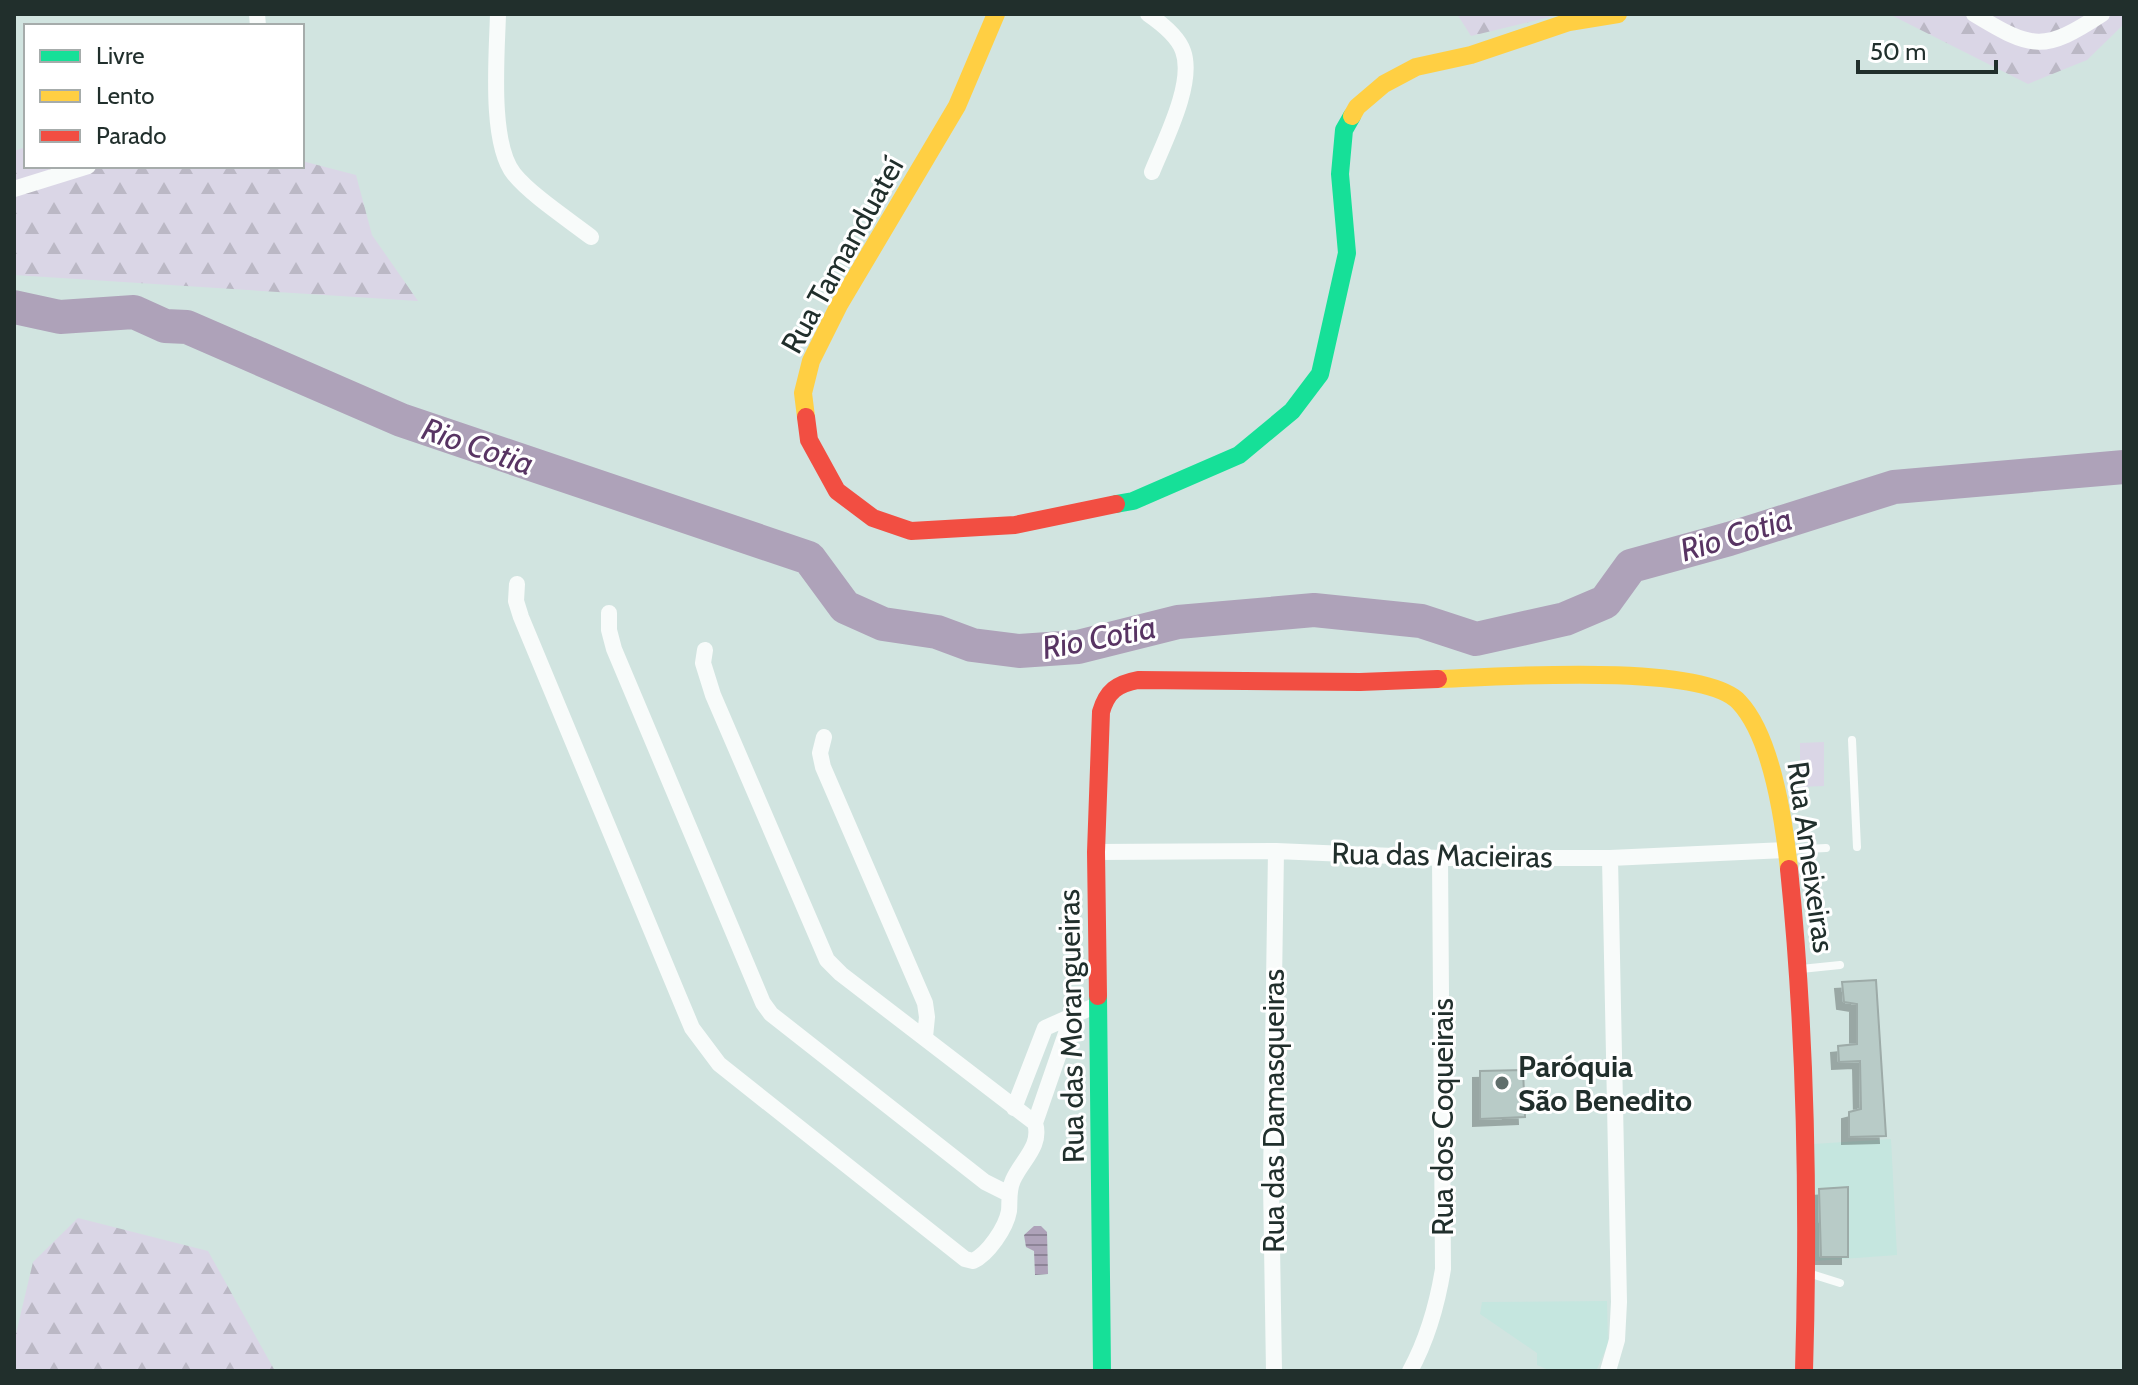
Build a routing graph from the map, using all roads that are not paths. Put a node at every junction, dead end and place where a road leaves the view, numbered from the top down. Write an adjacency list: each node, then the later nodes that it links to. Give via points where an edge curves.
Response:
1 (498, 14): 10 (street, via 496,101 505,158 512,173)
2 (996, 14): 4 (street, Rua Tamanduateí, via 957,106 825,333 803,393 809,440 837,491 873,518 911,531 1015,525 1133,501 1239,455 1292,411 1320,374 1347,253 1340,174 1344,130 1357,107 1416,67 1471,55 1569,22)
3 (1148, 14): 8 (street, via 1166,27 1183,51 1186,82)
4 (1618, 14)
5 (1974, 14): 6 (street, via 2022,40 2050,42)
6 (2102, 14)
7 (82, 168): 9 (street)
8 (1152, 172)
9 (14, 189)
10 (591, 237)
11 (517, 584): 33 (street, via 521,617 692,1028 705,1047 740,1081 965,1259 980,1258 999,1233 1009,1212)
12 (609, 613): 33 (street, via 614,649 763,1003 985,1182)
13 (705, 650): 28 (street, via 710,688 819,947 841,974)
14 (1115, 685): 19 (street, Rua Ameixeiras, via 1138,680 1360,682 1598,674 1712,687 1737,699 1766,745); 21 (street, Rua das Morangueiras, via 1104,697 1101,712)
15 (824, 737): 28 (street, via 823,767 925,1003)
16 (1852, 740): 17 (lane)
17 (1857, 847)
18 (1826, 848): 19 (lane)
19 (1787, 850): 23 (street, Rua das Macieiras); 25 (street, Rua Ameixeiras)
20 (1276, 851): 21 (street, Rua das Macieiras); 22 (street, Rua das Macieiras); 37 (street, Rua das Damasqueiras)
21 (1096, 852): 26 (street, Rua das Morangueiras)
22 (1440, 858): 23 (street, Rua das Macieiras); 38 (street, Rua dos Coqueirais, via 1443,1269 1436,1309)
23 (1610, 858): 39 (street, via 1619,1302 1617,1340)
24 (1840, 965): 25 (lane)
25 (1799, 969): 34 (street, Rua Ameixeiras)
26 (1099, 1004): 27 (street); 36 (street, Rua das Morangueiras)
27 (1072, 1016): 29 (street, via 1045,1028); 30 (street)
28 (925, 1037): 31 (street)
29 (1030, 1068): 30 (street); 31 (street)
30 (1053, 1076): 32 (street)
31 (1014, 1108): 32 (street)
32 (1035, 1123): 33 (street, via 1037,1140)
33 (1009, 1194)
34 (1807, 1273): 35 (lane); 40 (street, Rua Ameixeiras)
35 (1840, 1283)
36 (1102, 1371)
37 (1274, 1371)
38 (1410, 1371)
39 (1608, 1371)
40 (1804, 1371)

